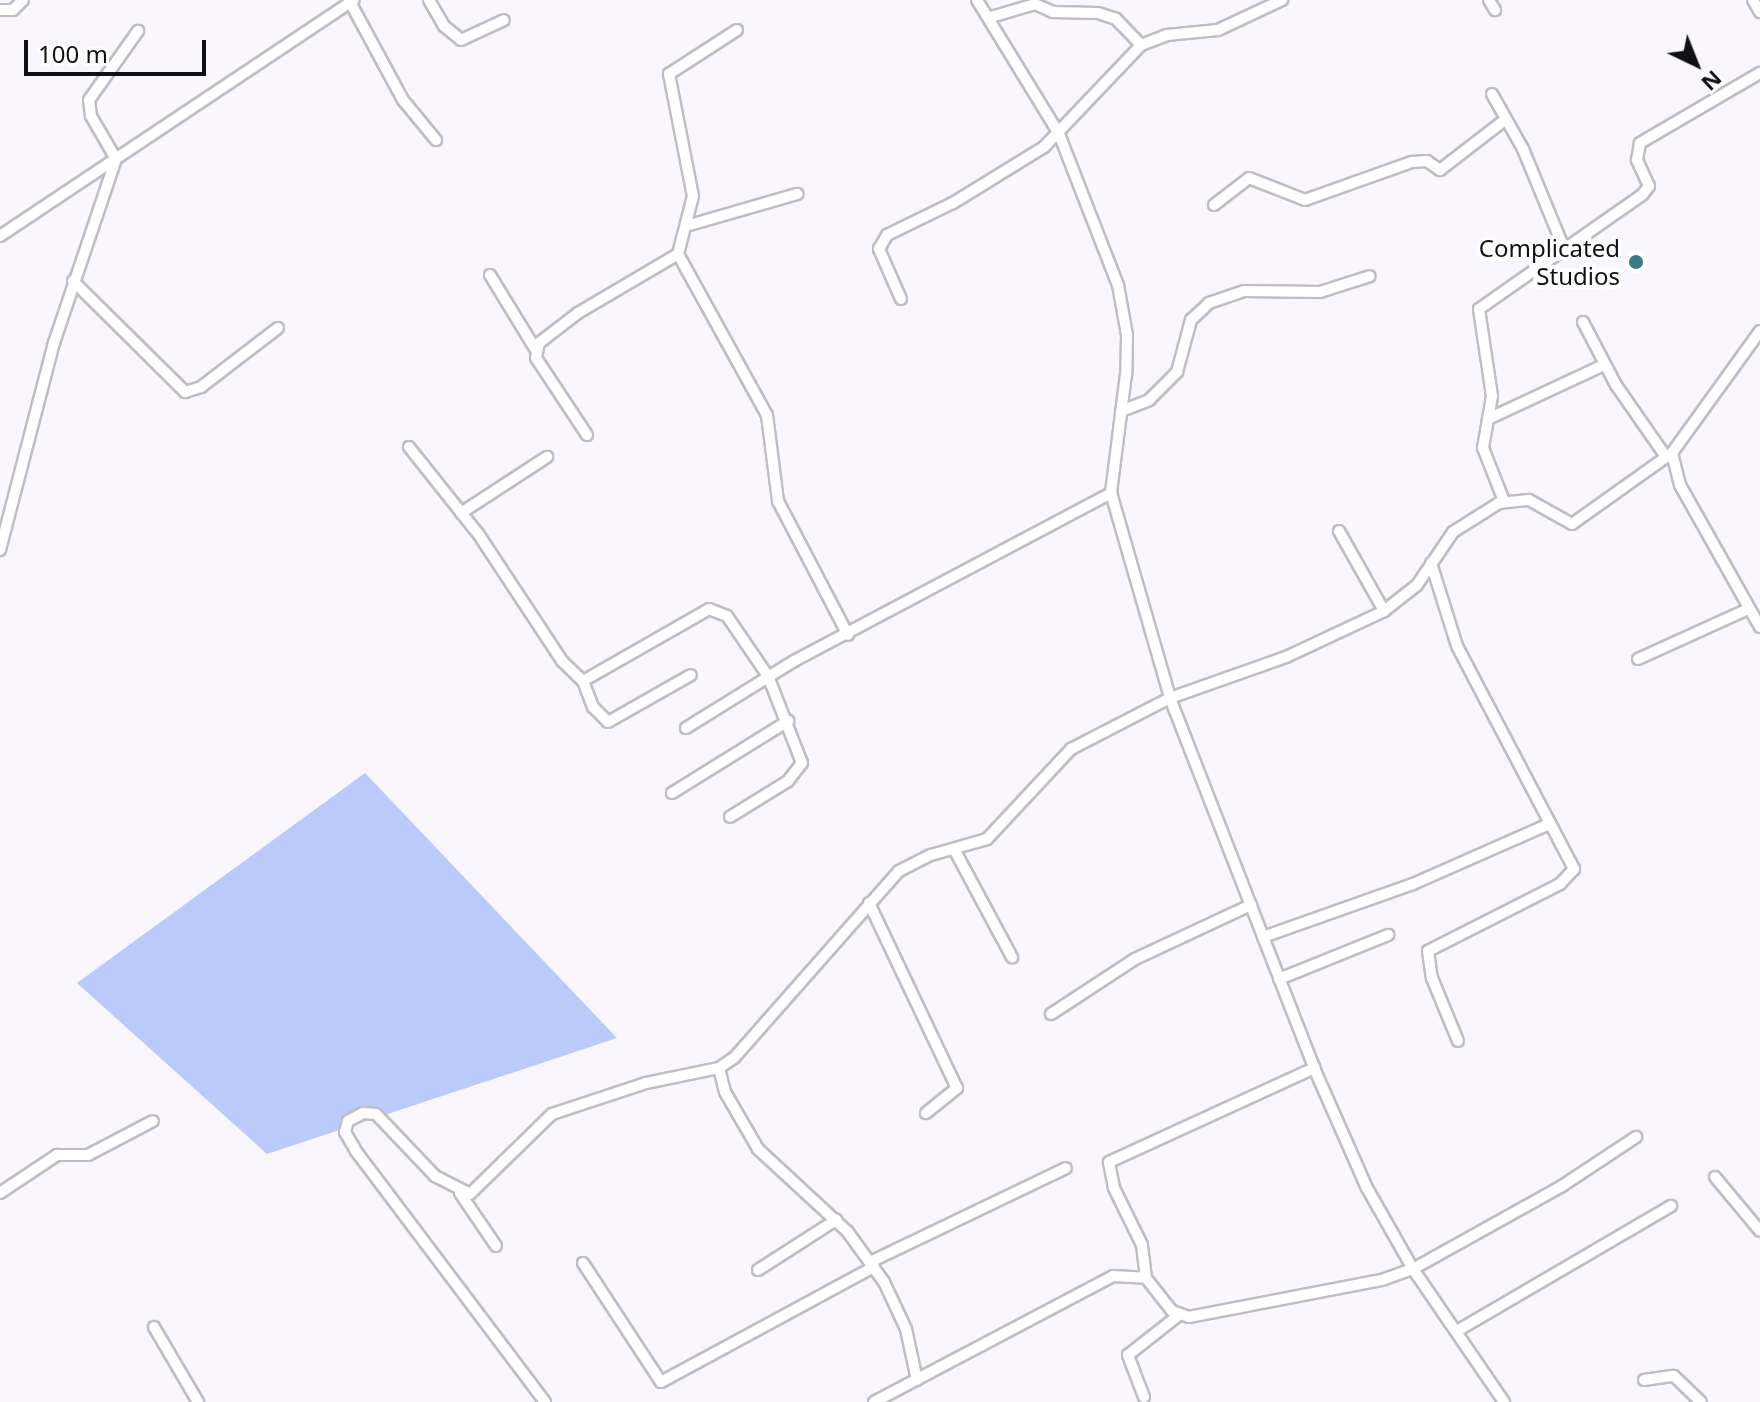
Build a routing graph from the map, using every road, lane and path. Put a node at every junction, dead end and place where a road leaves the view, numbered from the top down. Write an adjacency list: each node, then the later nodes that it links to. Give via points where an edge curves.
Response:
1 (23, 0): 7 (street, via 13,10)
2 (429, 0): 10 (street, via 451,35 461,40)
3 (977, 0): 9 (street)
4 (1282, 0): 13 (street, via 1218,30 1167,35)
5 (1753, 0): 8 (street)
6 (352, 1): 18 (street, via 403,100); 19 (street)
7 (0, 10)
8 (1760, 12)
9 (991, 17): 13 (street, via 1035,4 1053,12 1098,13 1116,19); 17 (street)
10 (504, 20)
11 (737, 30): 22 (street, via 669,74 693,196)
12 (138, 31): 19 (street, via 89,100 91,116)
13 (1141, 45): 17 (street)
14 (1760, 73): 24 (street, via 1640,143 1636,153 1647,190)
15 (1492, 94): 16 (street)
16 (1506, 119): 21 (street, via 1440,170 1427,161 1412,162 1305,200 1249,178); 24 (street)
17 (1059, 134): 29 (street, via 1003,174 881,241 882,260); 35 (street, via 1124,308 1127,361)
18 (436, 140)
19 (116, 159): 23 (street); 28 (street)
20 (797, 194): 22 (street)
21 (1214, 205)
22 (686, 226): 25 (street)
23 (0, 236)
24 (1565, 251): 36 (street, via 1479,309 1492,396)
25 (678, 254): 33 (street, via 578,313); 50 (street, via 767,415 778,501)
26 (490, 275): 33 (street)
27 (1370, 276): 35 (street, via 1320,292 1244,291 1209,303 1191,320 1177,372 1149,400)
28 (73, 281): 31 (street, via 185,392 201,387); 45 (street)
29 (901, 299)
30 (1583, 322): 34 (street)
31 (278, 328)
32 (1760, 331): 39 (street)
33 (536, 350): 37 (street)
34 (1604, 365): 36 (street); 39 (street)
35 (1121, 411): 41 (street)
36 (1488, 419): 42 (street, via 1483,448)
37 (587, 435)
38 (409, 447): 43 (street)
39 (1669, 455): 42 (street, via 1572,524 1529,500); 47 (street)
40 (547, 457): 43 (street)
41 (1111, 493): 50 (street); 55 (street)
42 (1504, 501): 46 (street, via 1453,532)
43 (461, 513): 54 (street, via 562,661)
44 (1339, 531): 48 (street)
45 (0, 550)
46 (1431, 563): 48 (street, via 1417,585); 60 (street, via 1457,646)
47 (1748, 609): 49 (street); 51 (street)
48 (1384, 611): 55 (street, via 1299,652)
49 (1760, 627)
50 (848, 635): 53 (street)
51 (1638, 659)
52 (691, 675): 54 (street, via 608,722 593,707)
53 (768, 676): 54 (street, via 727,616 715,608); 56 (street); 57 (street)
54 (583, 681)
55 (1170, 698): 61 (street, via 1071,749 987,839); 63 (street)
56 (788, 721): 58 (street); 59 (street, via 801,753 798,772)
57 (686, 728)
58 (672, 793)
59 (730, 817)
60 (1549, 824): 65 (street, via 1403,888); 69 (street, via 1572,859 1573,875 1428,951 1432,978)
61 (954, 849): 62 (street, via 899,871); 66 (street)
62 (869, 903): 71 (street, via 746,1046); 72 (street, via 957,1088)
63 (1251, 905): 65 (street); 68 (street, via 1135,959)
64 (1388, 935): 67 (street)
65 (1263, 937): 67 (street)
66 (1012, 957)
67 (1279, 979): 70 (street)
68 (1051, 1014)
69 (1458, 1041)
70 (1314, 1068): 85 (street, via 1367,1188); 87 (street, via 1109,1162 1114,1188 1142,1245)
71 (715, 1069): 78 (street, via 552,1114 479,1190); 80 (street, via 752,1141)
72 (926, 1113)
73 (153, 1121): 77 (street, via 88,1155 57,1155)
74 (1636, 1137): 85 (street, via 1562,1186)
75 (1066, 1168): 84 (street)
76 (1715, 1177): 81 (street)
77 (0, 1193)
78 (460, 1193): 82 (street); 95 (street, via 435,1176 376,1114 363,1113 348,1121 345,1132 356,1151)
79 (1671, 1206): 90 (street)
80 (836, 1220): 84 (street); 86 (street)
81 (1760, 1231)
82 (496, 1246)
83 (583, 1263): 84 (street, via 661,1382)
84 (872, 1264): 91 (street, via 896,1302)
85 (1413, 1269): 88 (street, via 1297,1300); 90 (street)
86 (758, 1270)
87 (1146, 1278): 88 (street); 91 (street, via 1127,1273 1091,1286)
88 (1179, 1315): 93 (street, via 1128,1355)
89 (154, 1327): 94 (street)
90 (1457, 1331): 97 (street)
91 (917, 1380): 96 (street)
92 (1644, 1380): 98 (street, via 1674,1376)
93 (1144, 1397)
94 (198, 1402)
95 (545, 1402)
96 (874, 1402)
97 (1504, 1402)
98 (1701, 1402)

